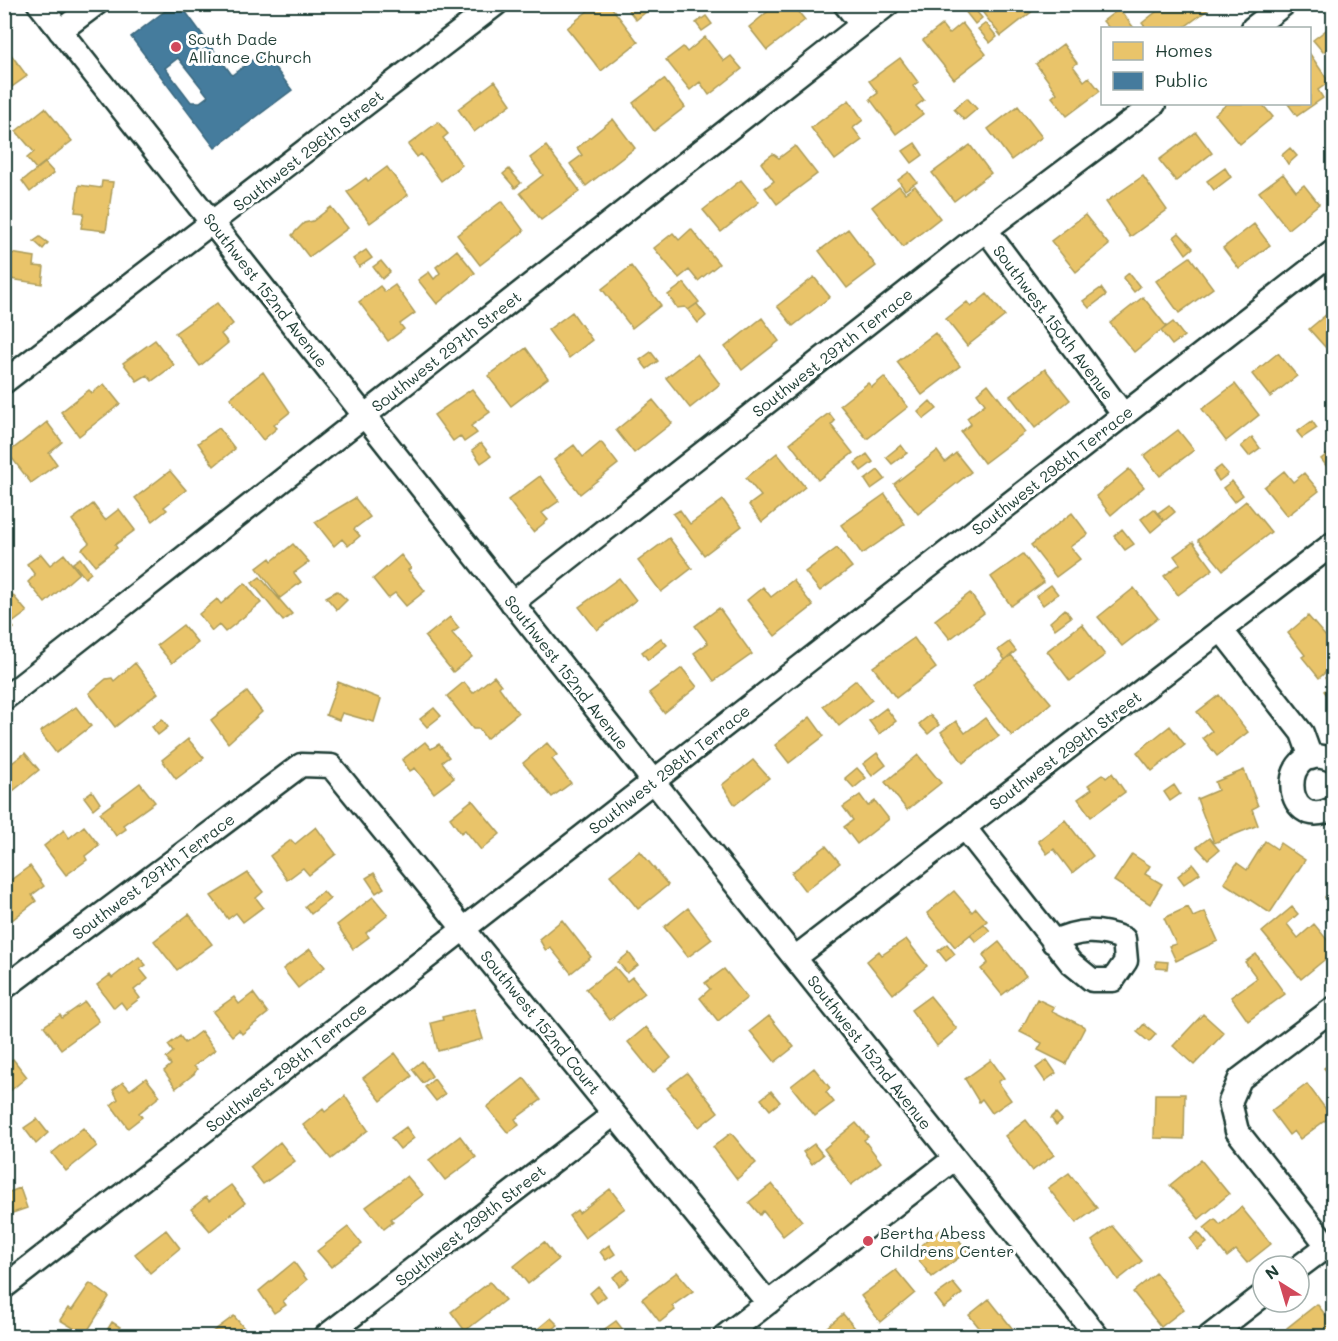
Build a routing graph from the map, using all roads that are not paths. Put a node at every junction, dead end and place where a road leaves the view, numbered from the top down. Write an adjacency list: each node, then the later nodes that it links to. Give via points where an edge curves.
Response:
1 (39, 4): 9 (street, Southwest 152nd Avenue)
2 (96, 4): 9 (street)
3 (496, 4): 11 (street, Southwest 296th Street)
4 (845, 4): 7 (street)
5 (888, 4): 7 (street, Southwest 297th Street)
6 (1284, 4): 8 (street)
7 (861, 24): 16 (street, Southwest 297th Street)
8 (1254, 27)
9 (60, 31): 11 (street, Southwest 152nd Avenue)
10 (1153, 105): 12 (street, Southwest 297th Terrace)
11 (213, 222): 14 (street, Southwest 296th Street); 16 (street, Southwest 152nd Avenue)
12 (986, 230): 15 (street, Southwest 150th Avenue); 18 (street, Southwest 297th Terrace)
13 (1334, 250): 15 (street, Southwest 298th Terrace)
14 (9, 371)
15 (1123, 414): 23 (street, Southwest 298th Terrace)
16 (364, 415): 18 (street, Southwest 152nd Avenue); 20 (street, Southwest 297th Street)
17 (1334, 543): 19 (street, Southwest 299th Street)
18 (512, 603): 23 (street, Southwest 152nd Avenue)
19 (1222, 631): 21 (street); 25 (street, Southwest 299th Street)
20 (4, 699)
21 (1322, 760): 24 (street, via 1300,764 1293,772 1292,795 1300,806 1313,812)
22 (301, 765): 26 (street, Southwest 152nd Court, via 331,766); 29 (street, Southwest 297th Terrace)
23 (654, 782): 26 (street, Southwest 298th Terrace); 28 (street, Southwest 152nd Avenue)
24 (1334, 808)
25 (964, 828): 27 (street); 28 (street, Southwest 299th Street)
26 (465, 927): 31 (street, Southwest 152nd Court); 35 (street, Southwest 298th Terrace)
27 (1053, 942)
28 (796, 957): 32 (street, Southwest 152nd Avenue)
29 (4, 988)
30 (1334, 1008): 33 (street, via 1240,1079 1230,1102 1237,1131)
31 (614, 1114): 36 (street, Southwest 152nd Court); 38 (street, Southwest 299th Street)
32 (954, 1159): 36 (street); 40 (street, Southwest 152nd Avenue)
33 (1330, 1250): 34 (street)
34 (1311, 1260)
35 (4, 1287)
36 (768, 1303): 39 (street)
37 (1251, 1304): 41 (street)
38 (326, 1336)
39 (725, 1336)
40 (1097, 1336)
41 (1210, 1336)

